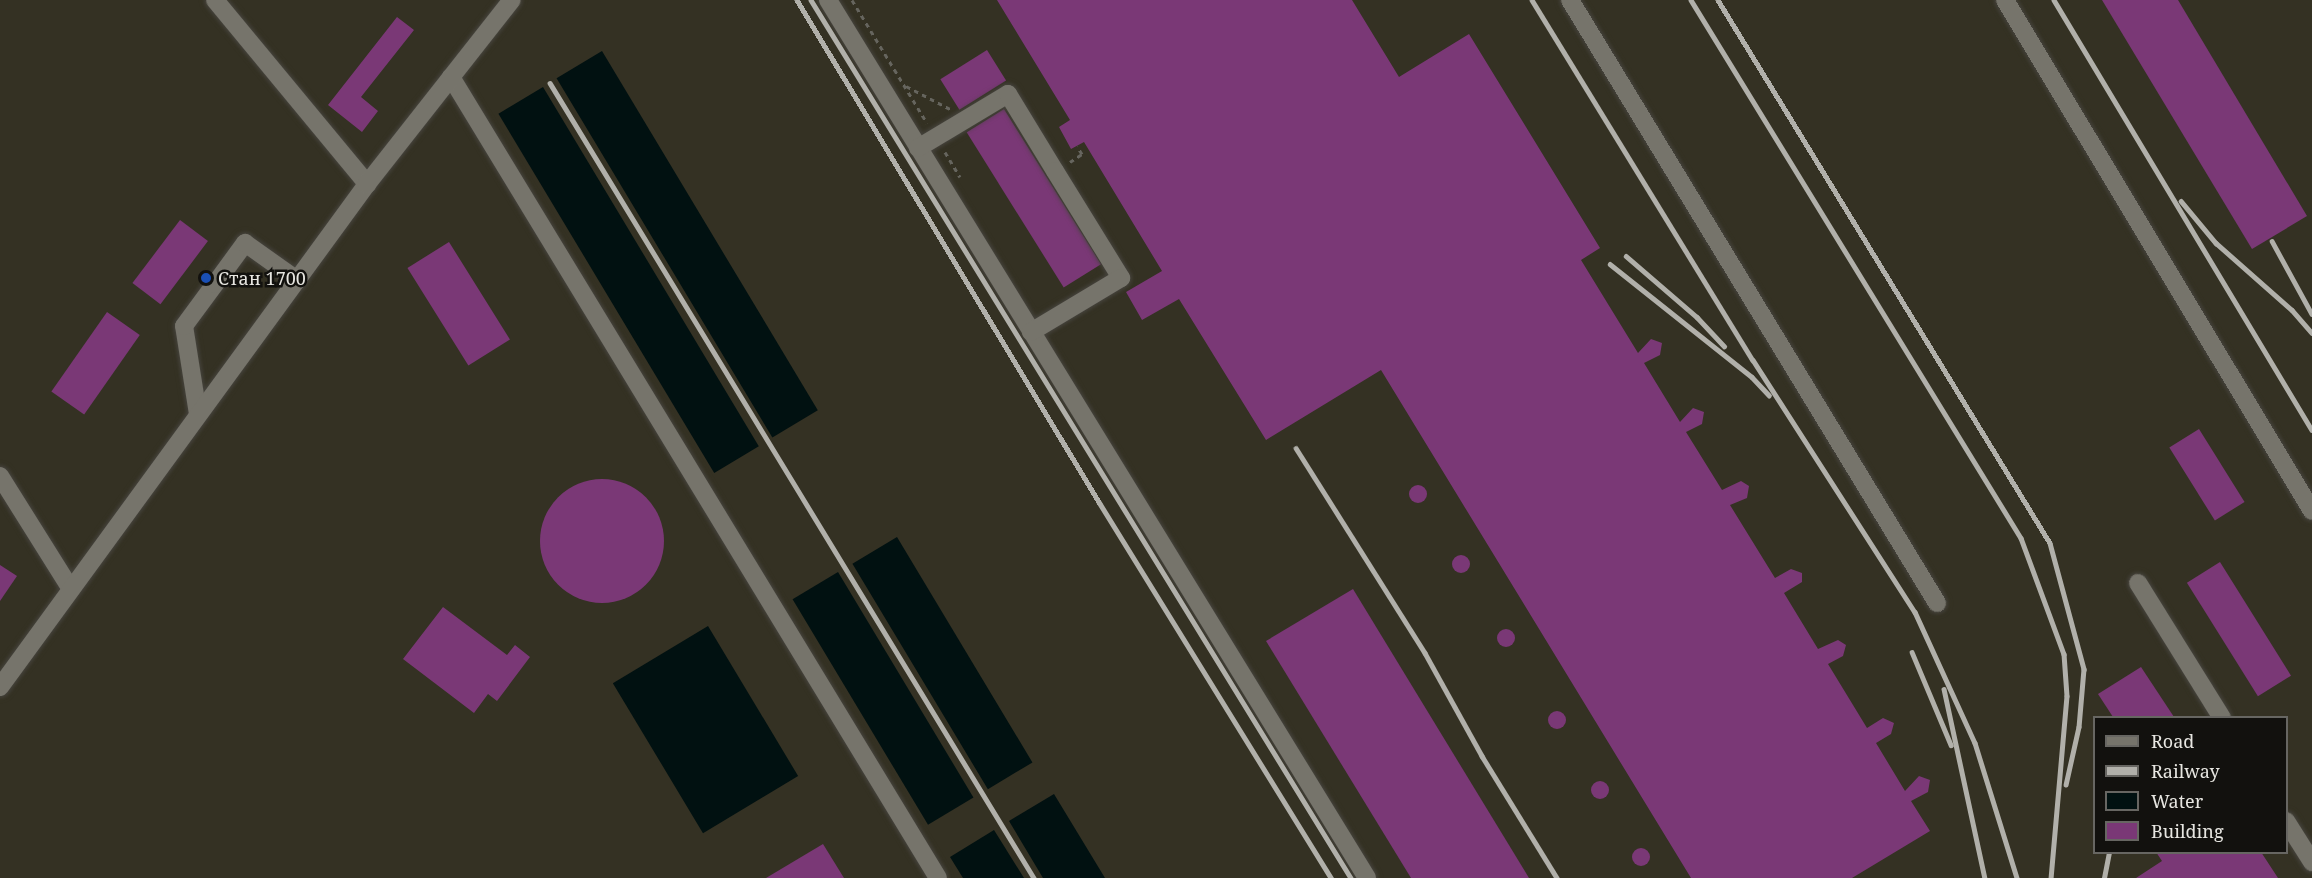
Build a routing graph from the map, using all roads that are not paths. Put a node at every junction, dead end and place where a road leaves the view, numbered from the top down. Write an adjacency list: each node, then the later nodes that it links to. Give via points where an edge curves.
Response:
1 (215, 0): 8 (street)
2 (512, 0): 6 (street)
3 (828, 0): 7 (street)
4 (1570, 0): 16 (street)
5 (2005, 0): 13 (street)
6 (451, 77): 8 (street); 21 (street)
7 (918, 148): 10 (street); 10 (street, via 1008,94 1121,278)
8 (367, 184): 9 (street)
9 (297, 280): 11 (street); 11 (street, via 246,243 184,326)
10 (1031, 332): 22 (street)
11 (198, 414): 15 (street)
12 (0, 476): 15 (street)
13 (2312, 511)
14 (2138, 583): 18 (street)
15 (71, 589): 17 (street)
16 (1937, 603)
17 (0, 687)
18 (2221, 716)
19 (2288, 824): 20 (street)
20 (2312, 861)
21 (938, 878)
22 (1367, 878)

